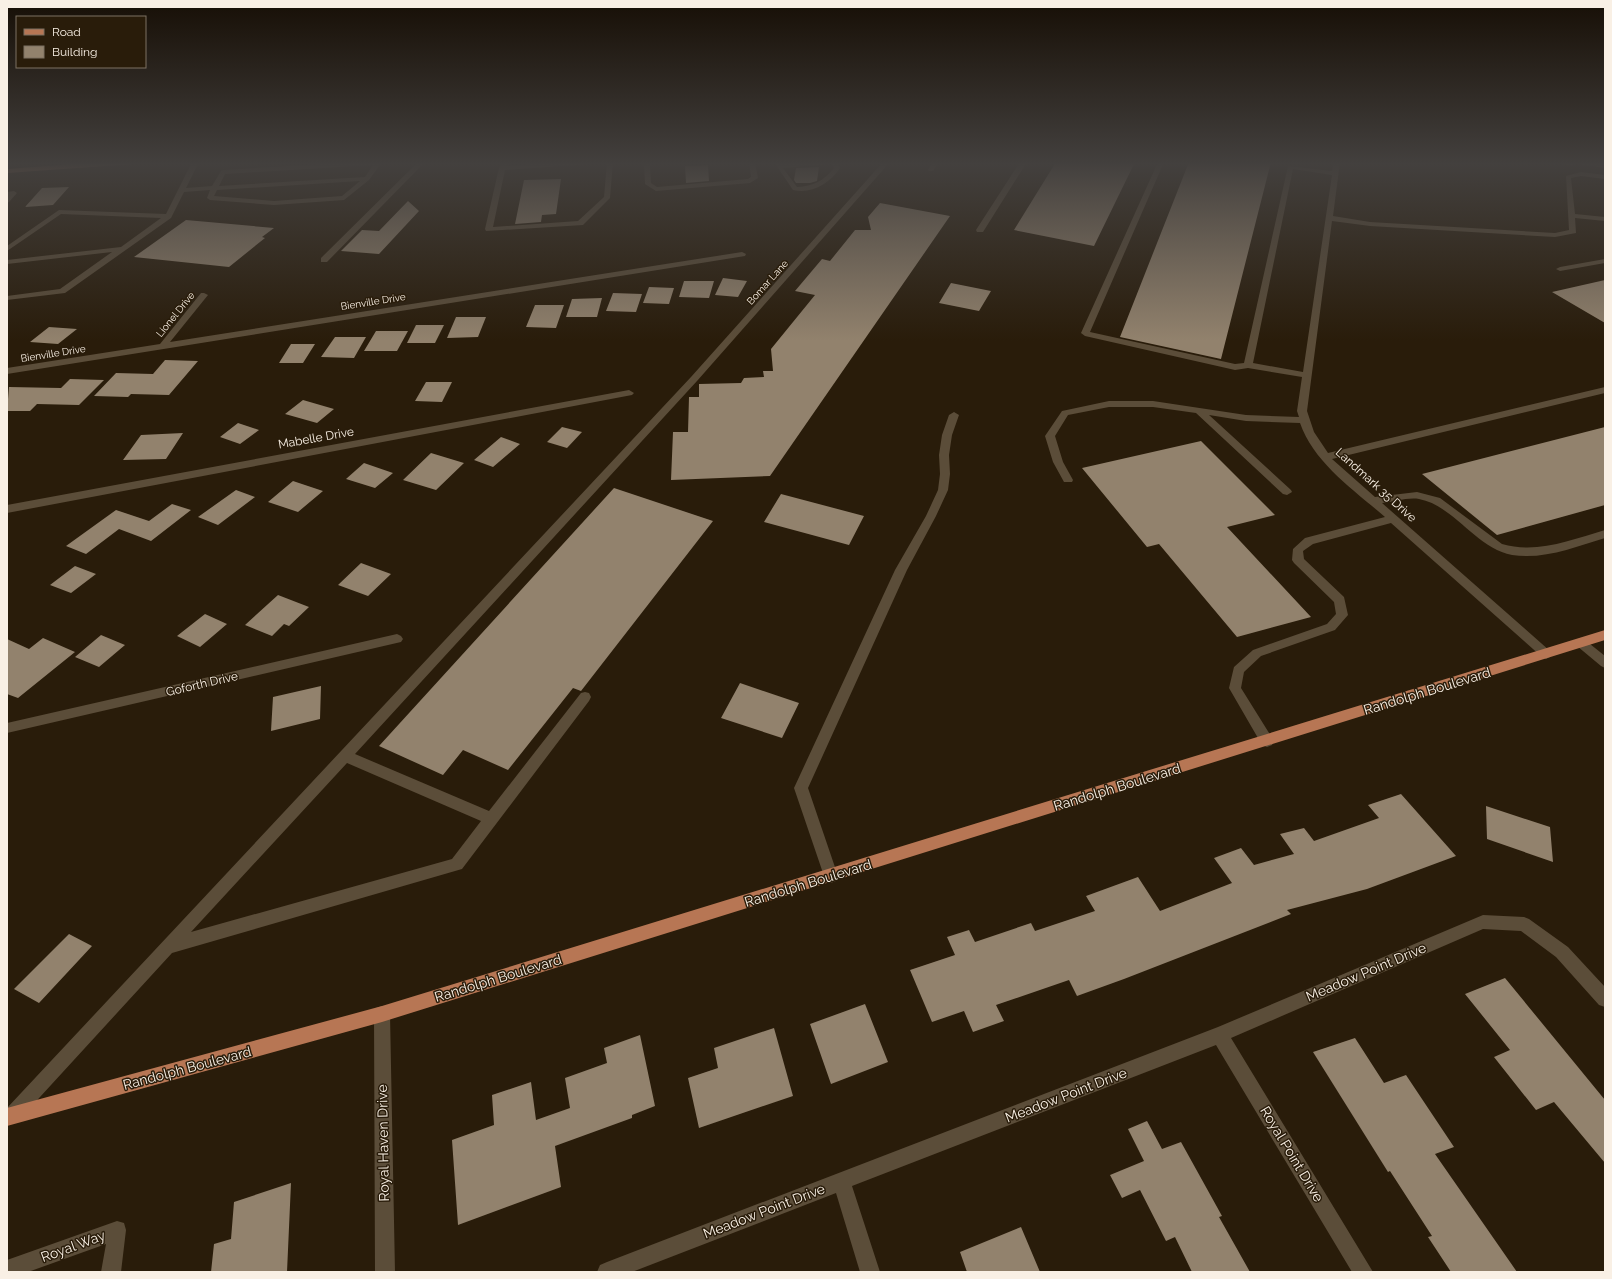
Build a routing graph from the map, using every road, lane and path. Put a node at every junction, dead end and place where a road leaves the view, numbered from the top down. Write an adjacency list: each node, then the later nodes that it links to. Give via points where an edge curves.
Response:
1 (45, 222): 15 (street)
2 (160, 222): 14 (street)
3 (362, 222): 17 (street)
4 (491, 222): 5 (street, via 489,229)
5 (581, 222)
6 (833, 222): 47 (street, Bomar Lane, via 694,379)
7 (985, 222): 13 (street)
8 (1134, 222): 24 (street, via 1085,333 1235,367)
9 (1278, 222): 24 (street)
10 (1328, 222): 26 (street, Landmark 35 Drive)
11 (1354, 222): 12 (street, via 1555,235 1573,231)
12 (1572, 222)
13 (980, 230)
14 (123, 248): 19 (street); 22 (street, via 62,291)
15 (7, 249)
16 (742, 254): 23 (street, Bienville Drive)
17 (324, 260)
18 (1605, 261): 20 (street)
19 (7, 262)
20 (1560, 269)
21 (204, 295): 23 (street, Lionel Drive)
22 (7, 298)
23 (162, 347): 25 (street, Bienville Drive)
24 (1248, 365): 26 (street)
25 (7, 371)
26 (1307, 375): 31 (street, Landmark 35 Drive, via 1302,411)
27 (1605, 390): 32 (street)
28 (629, 393): 36 (street, Mabelle Drive)
29 (1199, 411): 31 (street, via 1246,418); 33 (street, via 1153,404 1109,404 1065,412 1050,436 1058,462); 34 (street)
30 (954, 415): 49 (street, via 944,455 943,490 901,570 801,788)
31 (1304, 420): 32 (street, Landmark 35 Drive, via 1313,441)
32 (1325, 457): 35 (street, Landmark 35 Drive)
33 (1068, 480)
34 (1287, 492)
35 (1373, 502): 37 (street, Landmark 35 Drive); 38 (street, via 1417,495 1436,500 1498,547 1509,551 1541,552)
36 (7, 509)
37 (1393, 519): 42 (street, Landmark 35 Drive); 46 (street, via 1309,541 1298,549 1298,560 1340,600 1342,615 1330,627 1257,653 1238,670 1234,688)
38 (1605, 534)
39 (1605, 635): 41 (main road, Randolph Boulevard)
40 (397, 639): 45 (street, Goforth Drive)
41 (1580, 643): 42 (main road, Randolph Boulevard); 43 (street)
42 (1546, 654): 46 (main road, Randolph Boulevard)
43 (1605, 663)
44 (585, 697): 48 (street)
45 (7, 728)
46 (1267, 741): 49 (main road, Randolph Boulevard)
47 (345, 756): 48 (street); 50 (street, Bomar Lane)
48 (492, 819): 50 (street, via 457,864)
49 (831, 876): 52 (main road, Randolph Boulevard)
50 (168, 946): 54 (street, Bomar Lane)
51 (1605, 999): 53 (street, Meadow Point Drive, via 1562,952 1524,924 1484,922)
52 (382, 1014): 54 (main road, Randolph Boulevard); 58 (street, Royal Haven Drive)
53 (1220, 1035): 55 (street, Meadow Point Drive); 61 (street, Royal Point Drive)
54 (9, 1116)
55 (841, 1182): 59 (street, Meadow Point Drive); 60 (street)
56 (7, 1270): 57 (street, Royal Way, via 117,1230)
57 (111, 1272)
58 (385, 1272)
59 (607, 1272)
60 (870, 1272)
61 (1363, 1272)

